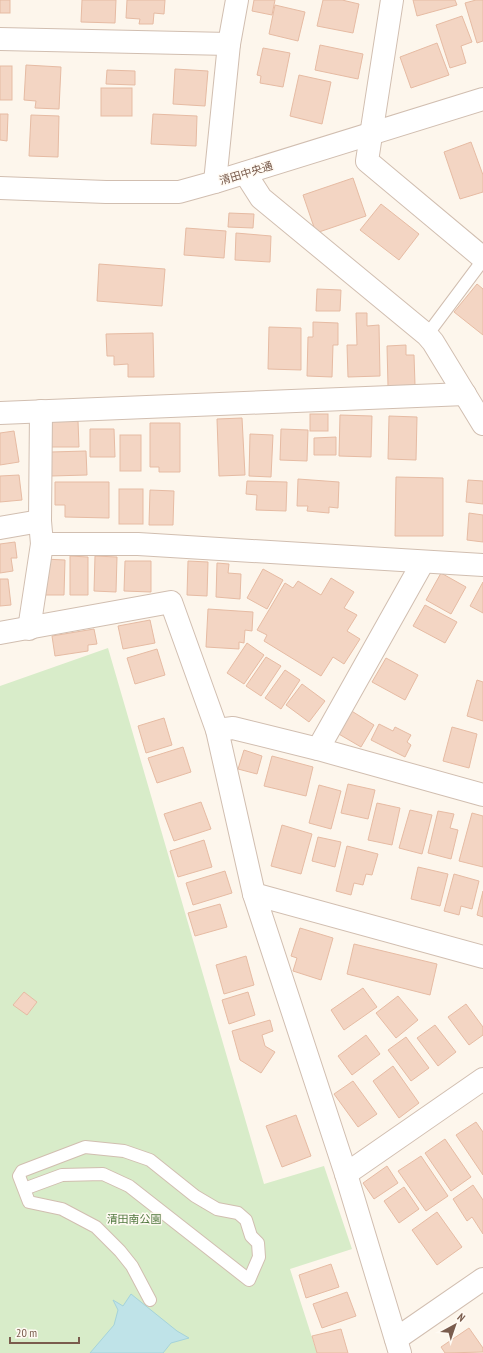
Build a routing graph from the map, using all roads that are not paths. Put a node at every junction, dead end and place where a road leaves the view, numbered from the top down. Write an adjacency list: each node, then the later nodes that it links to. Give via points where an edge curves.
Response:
1 (237, 0): 4 (street)
2 (392, 0): 6 (street)
3 (0, 39): 4 (street)
4 (229, 44): 8 (street)
5 (483, 99): 6 (street, 清田中央通)
6 (372, 134): 7 (street, 清田中央通); 10 (street, via 367,161)
7 (245, 173): 8 (street, 清田中央通); 11 (street, via 261,198)
8 (215, 182): 9 (street, 清田中央通, via 179,192)
9 (0, 188)
10 (483, 259): 11 (lane)
11 (427, 335): 12 (street)
12 (465, 394): 13 (street); 15 (street)
13 (41, 411): 14 (street); 16 (street)
14 (0, 413)
15 (483, 424)
16 (40, 521): 17 (street); 18 (street)
17 (0, 528)
18 (42, 544): 19 (street, via 138,544); 21 (street)
19 (423, 562): 20 (street); 24 (street)
20 (483, 565)
21 (29, 628): 22 (street); 23 (street, via 171,602)
22 (0, 633)
23 (216, 730): 24 (street, via 233,728); 26 (street)
24 (318, 749): 25 (street)
25 (483, 795)
26 (254, 894): 27 (street); 29 (street)
27 (483, 957)
28 (483, 1079): 29 (street)
29 (346, 1174): 33 (street)
30 (24, 1189): 30 (lane, via 62,1175 103,1174 130,1186 249,1280 259,1257 258,1243 251,1236 246,1220 238,1213 217,1209 195,1196 150,1160 124,1151 86,1147 22,1171 19,1176); 32 (lane, via 30,1202 62,1210 96,1227 132,1266)
31 (483, 1279): 33 (street)
32 (150, 1300)
33 (398, 1346)

